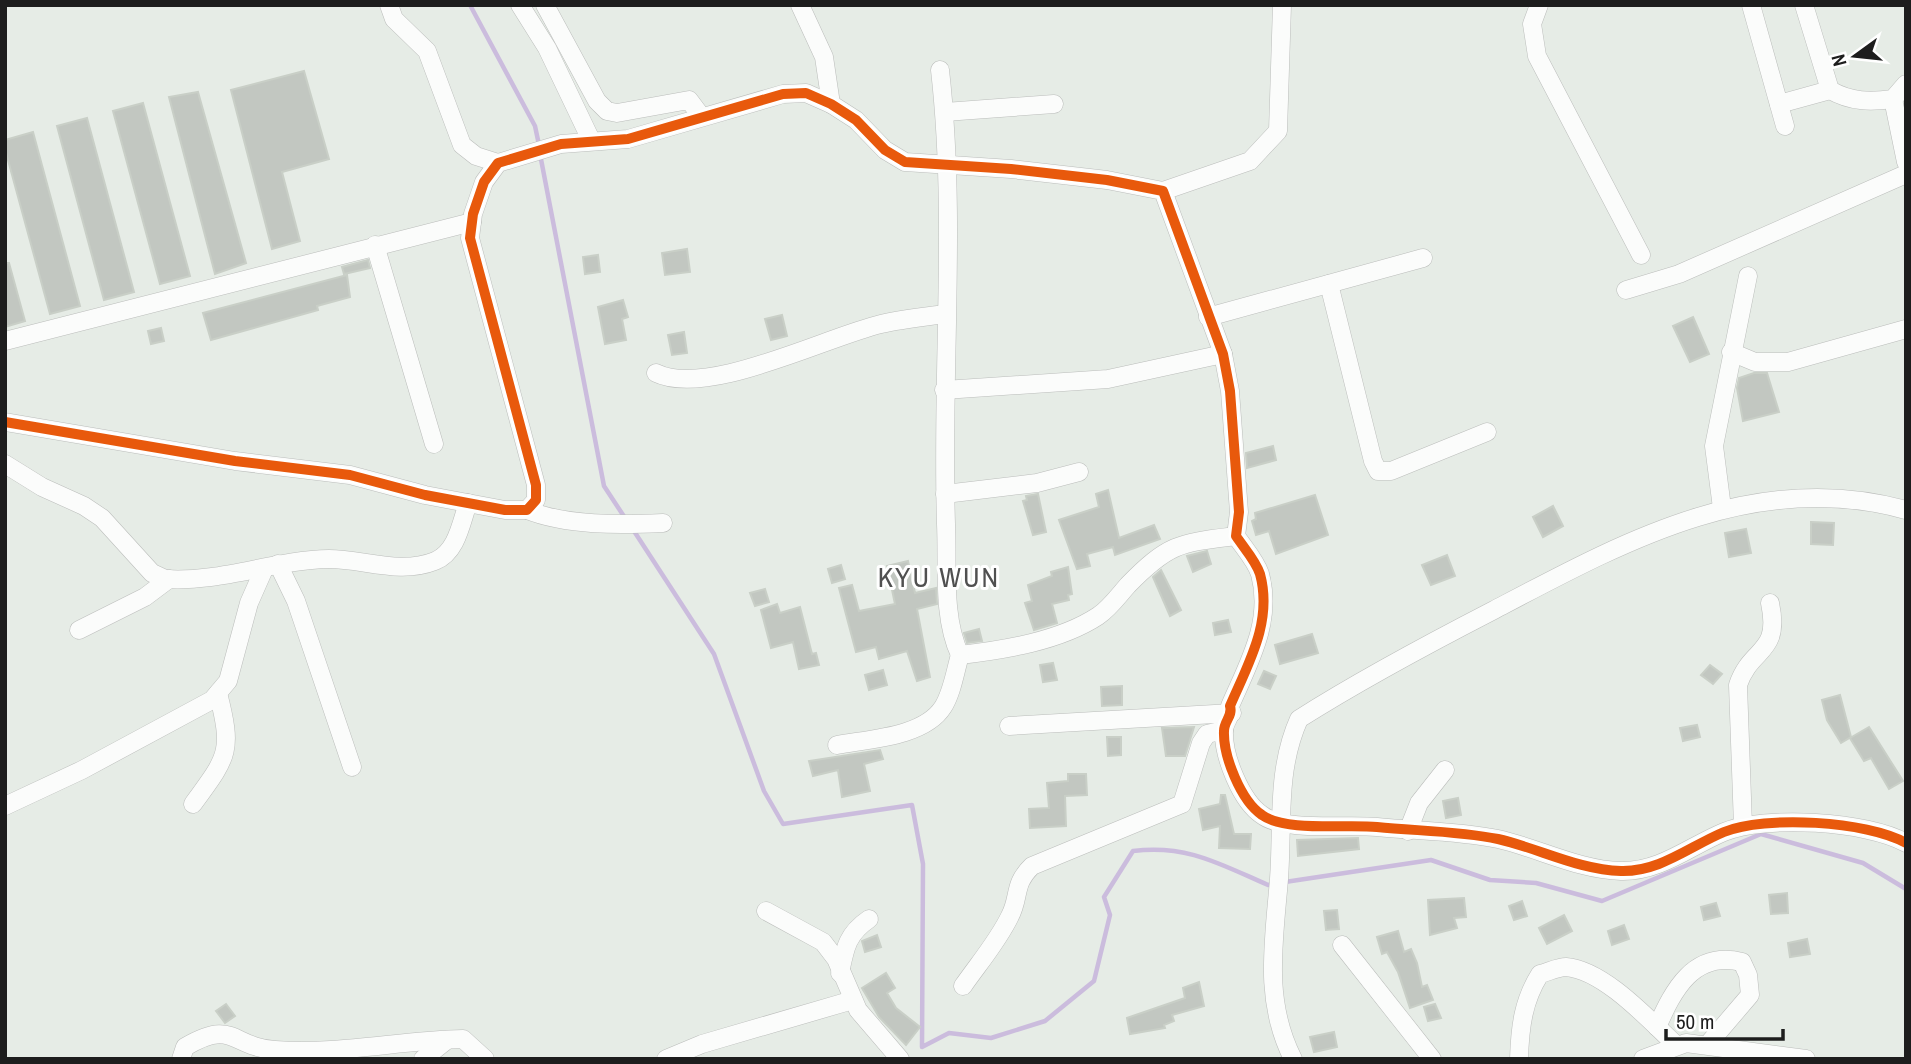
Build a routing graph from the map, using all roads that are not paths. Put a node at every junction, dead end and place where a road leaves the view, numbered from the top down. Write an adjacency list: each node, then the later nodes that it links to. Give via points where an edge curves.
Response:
1 (389, 5): 21 (street, via 394,19 427,51 462,145 476,156)
2 (520, 5): 19 (street, via 547,48)
3 (545, 5): 17 (street, via 597,101 607,111 689,100)
4 (800, 5): 13 (street, via 824,57)
5 (1282, 5): 24 (street, via 1278,131 1250,161)
6 (1539, 5): 27 (street, via 1532,24 1538,56)
7 (1751, 5): 15 (street)
8 (1804, 5): 11 (street)
9 (940, 70): 16 (street)
10 (1906, 84): 12 (street)
11 (1830, 90): 12 (street, via 1856,100); 15 (street)
12 (1893, 99): 20 (street)
13 (831, 104): 17 (street, via 806,93 783,94); 22 (street, via 905,162)
14 (1054, 104): 16 (street)
15 (1779, 104): 18 (street)
16 (945, 112): 22 (street)
17 (701, 116): 19 (street, via 628,139)
18 (1785, 125)
19 (591, 140): 21 (street)
20 (1906, 162)
21 (498, 163): 25 (street)
22 (948, 165): 24 (street, via 1107,180); 32 (street)
23 (1906, 174): 31 (street, via 1679,274)
24 (1163, 191): 33 (street)
25 (464, 223): 26 (street); 48 (street, via 536,485 536,500)
26 (375, 245): 35 (street); 42 (street)
27 (1641, 255)
28 (1423, 258): 30 (street)
29 (1748, 275): 36 (street)
30 (1329, 284): 33 (street); 41 (street, via 1378,471 1391,471)
31 (1626, 290)
32 (945, 314): 38 (street, via 881,324 759,365 694,379 668,379); 39 (street)
33 (1208, 317): 37 (street)
34 (1906, 329): 36 (street, via 1788,362 1755,362)
35 (5, 341)
36 (1731, 352): 47 (street, via 1714,446)
37 (1223, 354): 39 (street, via 1108,379); 51 (street, via 1239,512)
38 (656, 373)
39 (944, 390): 45 (street)
40 (5, 422): 46 (street, via 235,461 351,475)
41 (1487, 432)
42 (434, 444)
43 (5, 464): 53 (street, via 102,518 152,573)
44 (1079, 472): 45 (street, via 1037,483)
45 (945, 494): 56 (street, via 952,639)
46 (468, 503): 48 (street); 52 (street, via 451,550 436,560 417,566 369,566 332,559)
47 (1722, 508): 49 (street, via 1794,497 1840,497); 66 (street, via 1582,564 1299,719 1288,743)
48 (527, 510): 50 (street, via 546,517 630,525)
49 (1906, 510)
50 (663, 523)
51 (1236, 536): 56 (street, via 1171,547 1100,615 1076,628); 58 (street, via 1259,572 1264,611 1257,645 1230,706)
52 (271, 566): 53 (street); 57 (street, via 248,603 228,681); 62 (street, via 296,601)
53 (169, 579): 55 (street, via 145,597)
54 (1770, 603): 67 (street, via 1774,626 1768,645 1742,671 1738,685)
55 (79, 630)
56 (960, 655): 61 (street, via 948,698 935,716 910,730)
57 (218, 693): 64 (street, via 228,737 225,757); 65 (street, via 176,722)
58 (1232, 713): 59 (street); 60 (street)
59 (1009, 726)
60 (1224, 730): 66 (street, via 1243,796 1262,816); 74 (street, via 1208,734 1201,743 1182,804 1042,862 1023,875 1013,912)
61 (837, 745)
62 (352, 767)
63 (1446, 770): 68 (street, via 1419,803)
64 (192, 804)
65 (5, 806)
66 (1278, 823): 68 (street); 85 (street, via 1279,877 1271,972 1276,1015)
67 (1743, 826): 68 (street, via 1659,864 1621,872 1495,839); 69 (street, via 1807,824 1863,829)
68 (1408, 831)
69 (1906, 843)
70 (766, 911): 73 (street, via 823,942)
71 (869, 919): 73 (street, via 854,929 846,942)
72 (1342, 945): 86 (street)
73 (840, 973): 75 (street)
74 (963, 986)
75 (853, 1000): 83 (street); 84 (street)
76 (1657, 1027): 78 (street, via 1678,984 1690,973 1707,965 1742,962 1750,995); 79 (street); 87 (street, via 1590,974 1564,967 1540,974 1528,992)
77 (447, 1040): 80 (street, via 306,1052 271,1050 210,1033 185,1047); 81 (street); 82 (street, via 464,1039)
78 (1709, 1043): 79 (street); 89 (street)
79 (1676, 1045): 88 (street)
80 (181, 1059)
81 (423, 1059)
82 (485, 1059)
83 (666, 1059)
84 (900, 1059)
85 (1293, 1059)
86 (1432, 1059)
87 (1518, 1059)
88 (1643, 1059)
89 (1806, 1059)

